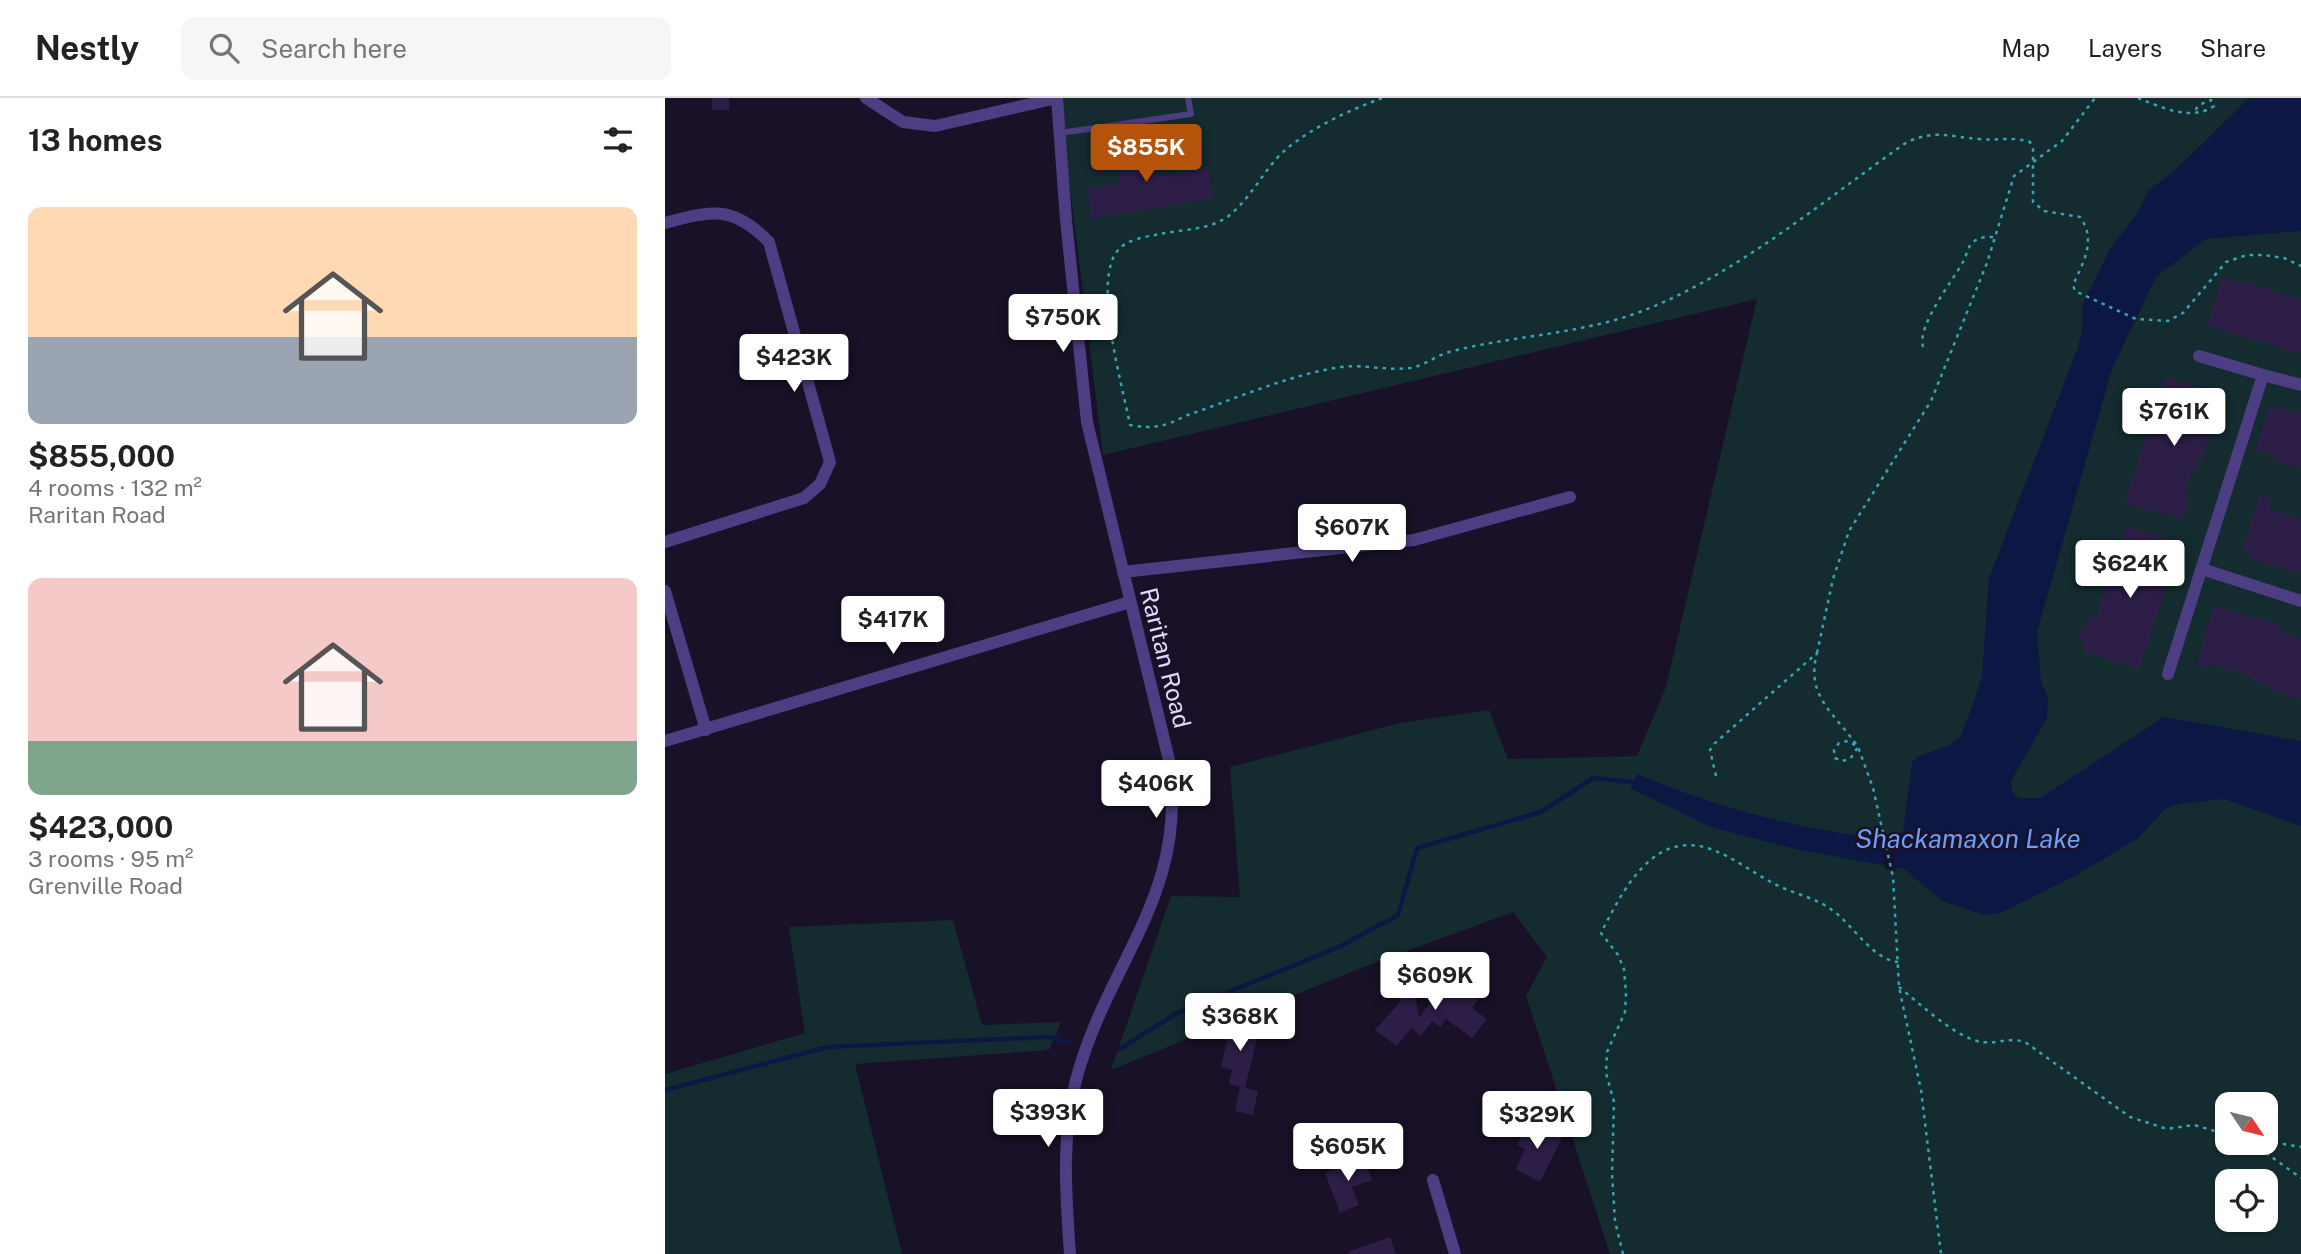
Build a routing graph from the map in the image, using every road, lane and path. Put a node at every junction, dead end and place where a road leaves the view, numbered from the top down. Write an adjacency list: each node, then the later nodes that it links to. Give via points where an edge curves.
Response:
1 (866, 98): 2 (street, via 903,122 935,126)
2 (1057, 98): 8 (street, Raritan Road)
3 (1188, 98): 8 (lane, via 1191,114)
4 (1382, 98): 9 (path, via 1283,152 1232,214 1217,224 1153,235 1120,247 1107,277 1108,299 1130,425 1151,429 1171,424 1344,367 1412,368 1446,352 1550,336 1641,311 1682,294 1728,266 1922,135 2017,138 2030,142)
5 (2095, 98): 9 (path, via 2062,141)
6 (2138, 98): 7 (path)
7 (2193, 113): 7 (path, via 2214,106 2211,100 2199,105)
8 (1060, 133): 20 (street, Raritan Road, via 1087,422)
9 (2033, 161): 11 (path, via 2014,176); 12 (path, via 2033,202 2044,211 2080,217 2086,225 2089,242 2073,285 2075,291 2136,319 2168,321 2183,313 2226,262 2247,255 2284,258)
10 (665, 223): 18 (street, via 707,211 720,212 748,224 769,242 831,462 820,484 804,498)
11 (1994, 237): 13 (path, via 1975,240 1968,249 1928,321); 24 (path, via 1931,401 1849,531)
12 (2301, 266)
13 (1923, 347)
14 (2199, 356): 15 (street)
15 (2263, 375): 16 (street); 19 (street)
16 (2301, 385)
17 (1570, 497): 20 (street, via 1414,540)
18 (665, 542)
19 (2202, 569): 22 (street); 25 (street)
20 (1123, 572): 23 (street, Raritan Road)
21 (665, 591): 26 (street)
22 (2301, 601)
23 (1130, 602): 26 (street); 38 (street, Raritan Road, via 1169,760 1172,831 1152,909 1125,955 1076,1079 1065,1148)
24 (1817, 653): 28 (path, via 1814,685 1823,704); 29 (path, via 1714,744 1710,750)
25 (2168, 674)
26 (706, 730): 27 (street)
27 (665, 741)
28 (1858, 747): 28 (path, via 1848,741 1839,743 1835,758 1850,759); 30 (path, via 1873,788 1893,877)
29 (1716, 776)
30 (1898, 962): 31 (path); 40 (path, via 1877,953 1832,909 1780,887 1715,850 1681,845 1654,854 1640,868 1601,933 1624,969 1626,993 1625,1012 1607,1052 1606,1073 1614,1102 1612,1174 1615,1222)
31 (1899, 987): 32 (path, via 1965,1037 2025,1042 2145,1124 2167,1129 2194,1125); 41 (path, via 1921,1090)
32 (2215, 1131)
33 (2279, 1143): 34 (path)
34 (2301, 1147)
35 (2269, 1155): 36 (path)
36 (2301, 1178)
37 (1433, 1180): 39 (street)
38 (1070, 1254)
39 (1455, 1254)
40 (1623, 1254)
41 (1941, 1254)

